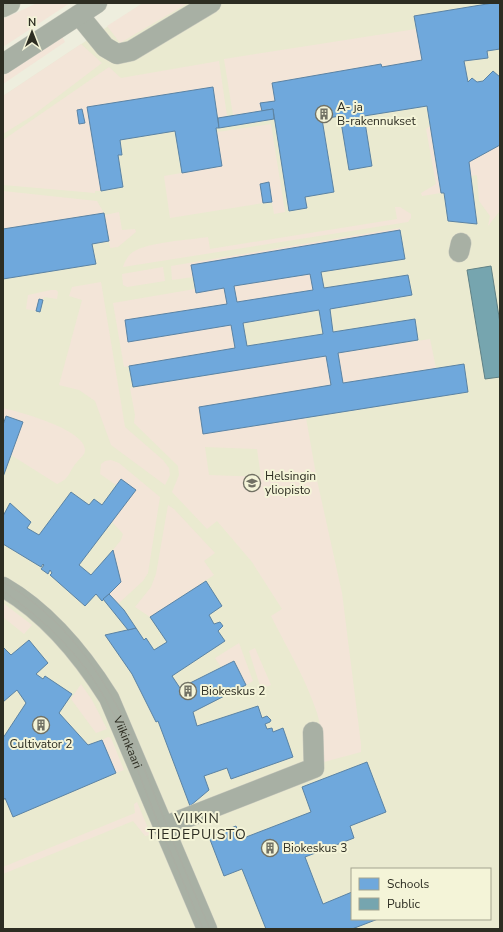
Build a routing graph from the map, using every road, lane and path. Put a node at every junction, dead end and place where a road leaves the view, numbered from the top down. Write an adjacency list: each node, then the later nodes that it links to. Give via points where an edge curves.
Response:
1 (9, 3): 4 (highway)
2 (97, 3): 5 (street)
3 (211, 3): 5 (street, via 131,51 117,54 105,47)
4 (3, 6)
5 (79, 15): 6 (street)
6 (3, 64)
7 (3, 587): 9 (street, Viikinkaari, via 59,632 93,672 116,713)
8 (313, 732): 9 (street, via 314,768)
9 (163, 827): 10 (street, Viikinkaari)
10 (207, 929)

